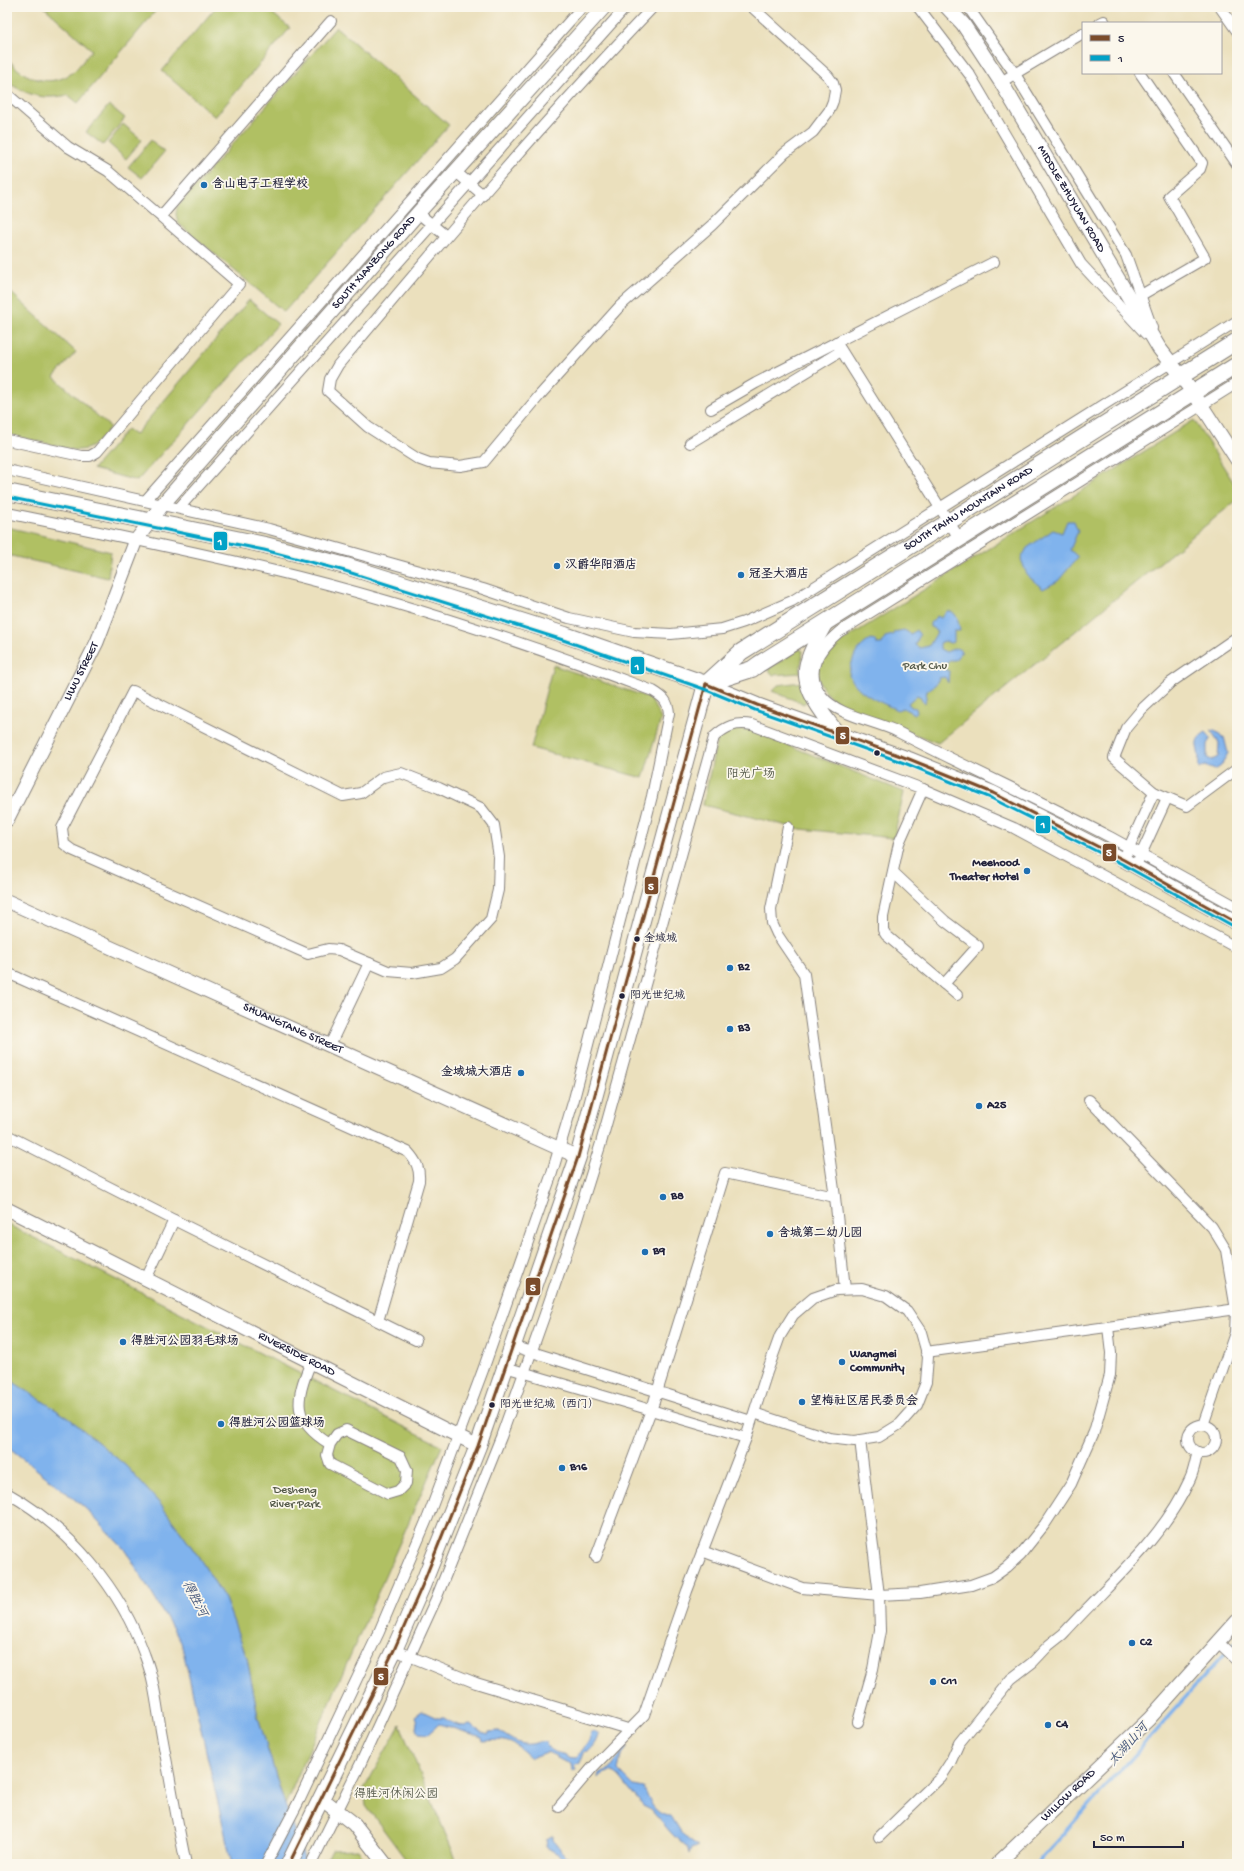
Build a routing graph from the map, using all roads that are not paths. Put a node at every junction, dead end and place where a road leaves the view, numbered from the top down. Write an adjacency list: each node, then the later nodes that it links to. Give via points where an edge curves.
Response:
1 (582, 7): 43 (street)
2 (604, 7): 19 (main road, SOUTH XIANZONG ROAD)
3 (626, 7): 20 (street)
4 (653, 7): 21 (street)
5 (752, 7): 25 (street, via 828,76 835,90 829,111 813,132 785,153 712,225 620,306 484,462 460,466 429,463 418,459 368,427 328,391 330,379 338,365)
6 (918, 7): 31 (street, via 970,75 1081,264)
7 (948, 7): 16 (main road, MIDDLE ZHUYUAN ROAD, via 963,24)
8 (968, 7): 13 (street)
9 (1220, 7): 11 (street)
10 (331, 21): 23 (street)
11 (1237, 31)
12 (1082, 34): 13 (street)
13 (1015, 74): 16 (street); 31 (street, via 1126,255)
14 (1141, 74): 27 (street, via 1202,163 1200,169 1169,196 1204,258)
15 (1175, 74): 18 (street)
16 (1001, 82): 27 (main road, MIDDLE ZHUYUAN ROAD)
17 (7, 94): 23 (street, via 68,147 108,171)
18 (1237, 164)
19 (456, 172): 20 (street); 22 (main road, SOUTH XIANZONG ROAD)
20 (469, 183): 21 (street); 24 (street)
21 (484, 195): 25 (street)
22 (418, 213): 24 (street); 44 (main road, SOUTH XIANZONG ROAD)
23 (161, 216): 38 (street, via 239,284 97,452 90,456 81,456)
24 (432, 225): 25 (street); 45 (street)
25 (446, 236)
26 (994, 262): 30 (street)
27 (1131, 301): 31 (main road, MIDDLE ZHUYUAN ROAD)
28 (1237, 321): 32 (street)
29 (1237, 341): 34 (main road, SOUTH TAIHU MOUNTAIN ROAD)
30 (838, 346): 37 (street, via 756,383); 39 (street); 46 (street)
31 (1159, 348): 32 (main road, MIDDLE ZHUYUAN ROAD)
32 (1170, 363): 34 (main road, MIDDLE ZHUYUAN ROAD); 46 (street)
33 (1237, 365): 36 (main road, SOUTH TAIHU MOUNTAIN ROAD)
34 (1181, 376): 36 (main road, MIDDLE ZHUYUAN ROAD); 49 (main road, SOUTH TAIHU MOUNTAIN ROAD)
35 (1237, 383): 36 (street)
36 (1198, 398): 40 (street); 50 (main road, SOUTH TAIHU MOUNTAIN ROAD); 62 (street, via 839,632 822,648 814,666 814,676 823,697 837,708 891,729)
37 (710, 409)
38 (7, 440)
39 (690, 443)
40 (1237, 460)
41 (7, 470): 43 (street)
42 (7, 492): 48 (main road)
43 (145, 501): 44 (street)
44 (162, 505): 45 (street); 48 (main road, SOUTH XIANZONG ROAD)
45 (179, 508): 46 (street, via 269,529 399,565 483,589 569,618 634,632 671,634 722,629 767,613 792,601)
46 (940, 508): 49 (street)
47 (7, 513): 51 (street)
48 (150, 522): 51 (street, LIWU STREET); 54 (main road, via 265,545 346,566 565,635)
49 (948, 522): 50 (street); 54 (main road, SOUTH TAIHU MOUNTAIN ROAD, via 741,652)
50 (959, 538): 52 (main road, SOUTH TAIHU MOUNTAIN ROAD)
51 (136, 540): 60 (street, LIWU STREET, via 97,642); 75 (street, via 271,570 435,616 555,654 653,692 667,702 669,713 652,796)
52 (827, 621): 54 (main road, SOUTH TAIHU MOUNTAIN ROAD, via 752,669); 55 (main road, via 807,661 806,677 816,703)
53 (1237, 637): 58 (street, via 1170,683 1126,728 1114,758)
54 (706, 684): 55 (main road); 76 (main road)
55 (838, 734): 62 (main road, via 909,759 992,793)
56 (1237, 769): 59 (street, via 1187,806)
57 (923, 789): 63 (street, via 899,843); 67 (street, via 1014,828); 87 (street, via 752,725 741,723 728,726 714,737 601,1143)
58 (1154, 792): 59 (street); 62 (street)
59 (1168, 798): 62 (street)
60 (7, 820)
61 (788, 826): 77 (street, via 771,909 772,923 804,974)
62 (1132, 857): 65 (street); 66 (main road)
63 (893, 872): 70 (street, via 883,917 883,930); 70 (street, via 945,921 978,946)
64 (7, 900): 72 (street, SHUANGTANG STREET)
65 (1237, 907)
66 (1237, 923)
67 (1237, 948)
68 (369, 963): 68 (street, via 388,971 412,973 441,968 455,959 491,919 498,890 499,857 494,825 481,808 401,773 383,776 361,793 343,796 133,691 62,828 64,844 72,850 308,954 328,949 339,950); 72 (street)
69 (7, 977): 83 (street, via 12,975 408,1152 415,1159 420,1171 419,1181)
70 (944, 984): 71 (street)
71 (957, 995)
72 (330, 1045): 75 (street, SHUANGTANG STREET)
73 (1089, 1100): 82 (street, via 1221,1240 1226,1250)
74 (7, 1135): 79 (street)
75 (559, 1148): 76 (street, SHUANGTANG STREET); 96 (street, via 549,1183)
76 (578, 1157): 86 (main road)
77 (835, 1197): 81 (street); 92 (street, via 725,1173)
78 (7, 1210): 80 (street, RIVERSIDE ROAD)
79 (174, 1220): 80 (street); 83 (street)
80 (146, 1279): 89 (street, RIVERSIDE ROAD)
81 (845, 1289): 88 (street, via 862,1289 886,1296 907,1311 921,1332); 94 (street, via 812,1298 793,1315 780,1336)
82 (1236, 1310): 84 (street); 95 (street, via 1235,1333)
83 (378, 1321): 85 (street)
84 (1108, 1327): 88 (street); 105 (street, via 1110,1375 1094,1432 1071,1484 1048,1520 1021,1554 993,1577 971,1585)
85 (416, 1340)
86 (513, 1346): 87 (street); 90 (main road)
87 (531, 1351): 91 (street); 92 (street)
88 (926, 1352): 98 (street, via 926,1382 917,1405 900,1424 879,1437)
89 (311, 1362): 96 (street, RIVERSIDE ROAD); 99 (street, via 301,1386 298,1403 306,1425)
90 (506, 1367): 91 (street); 100 (main road)
91 (524, 1372): 93 (street); 109 (street, via 456,1551)
92 (658, 1391): 93 (street); 94 (street)
93 (651, 1410): 97 (street); 104 (street)
94 (753, 1417): 97 (street); 98 (street, via 829,1438)
95 (1202, 1425): 101 (street, via 1188,1434 1188,1443); 101 (street, via 1211,1429 1215,1442 1211,1449)
96 (459, 1436): 100 (street, RIVERSIDE ROAD); 118 (street, via 379,1632 300,1799)
97 (746, 1438): 103 (street)
98 (860, 1440): 105 (street)
99 (330, 1444): 99 (street, via 327,1455 330,1464 337,1468 388,1494 398,1491 406,1483 407,1470 401,1457 346,1430 337,1434)
100 (478, 1446): 108 (main road)
101 (1198, 1452): 116 (street, via 1191,1477 1178,1502 1139,1554 1063,1634 1011,1680 960,1743 941,1777)
102 (7, 1493): 117 (street, via 51,1523 82,1553 106,1580 129,1622 145,1656 155,1689)
103 (702, 1551): 105 (street, via 802,1588); 112 (street, via 644,1715)
104 (596, 1557)
105 (879, 1596): 111 (street, via 880,1631 873,1669)
106 (1237, 1621): 107 (street, WILLOW ROAD)
107 (1219, 1643): 110 (street); 122 (street, WILLOW ROAD, via 1149,1719)
108 (394, 1650): 109 (street); 113 (main road)
109 (410, 1657): 112 (street, via 476,1683); 115 (street)
110 (1234, 1657)
111 (858, 1722)
112 (631, 1730): 114 (street, via 592,1768)
113 (322, 1799): 115 (main road); 119 (main road)
114 (559, 1807)
115 (338, 1810): 120 (street); 121 (main road, via 354,1824)
116 (879, 1837)
117 (186, 1864)
118 (266, 1864)
119 (289, 1864)
120 (311, 1864)
121 (385, 1864)
122 (997, 1864)

